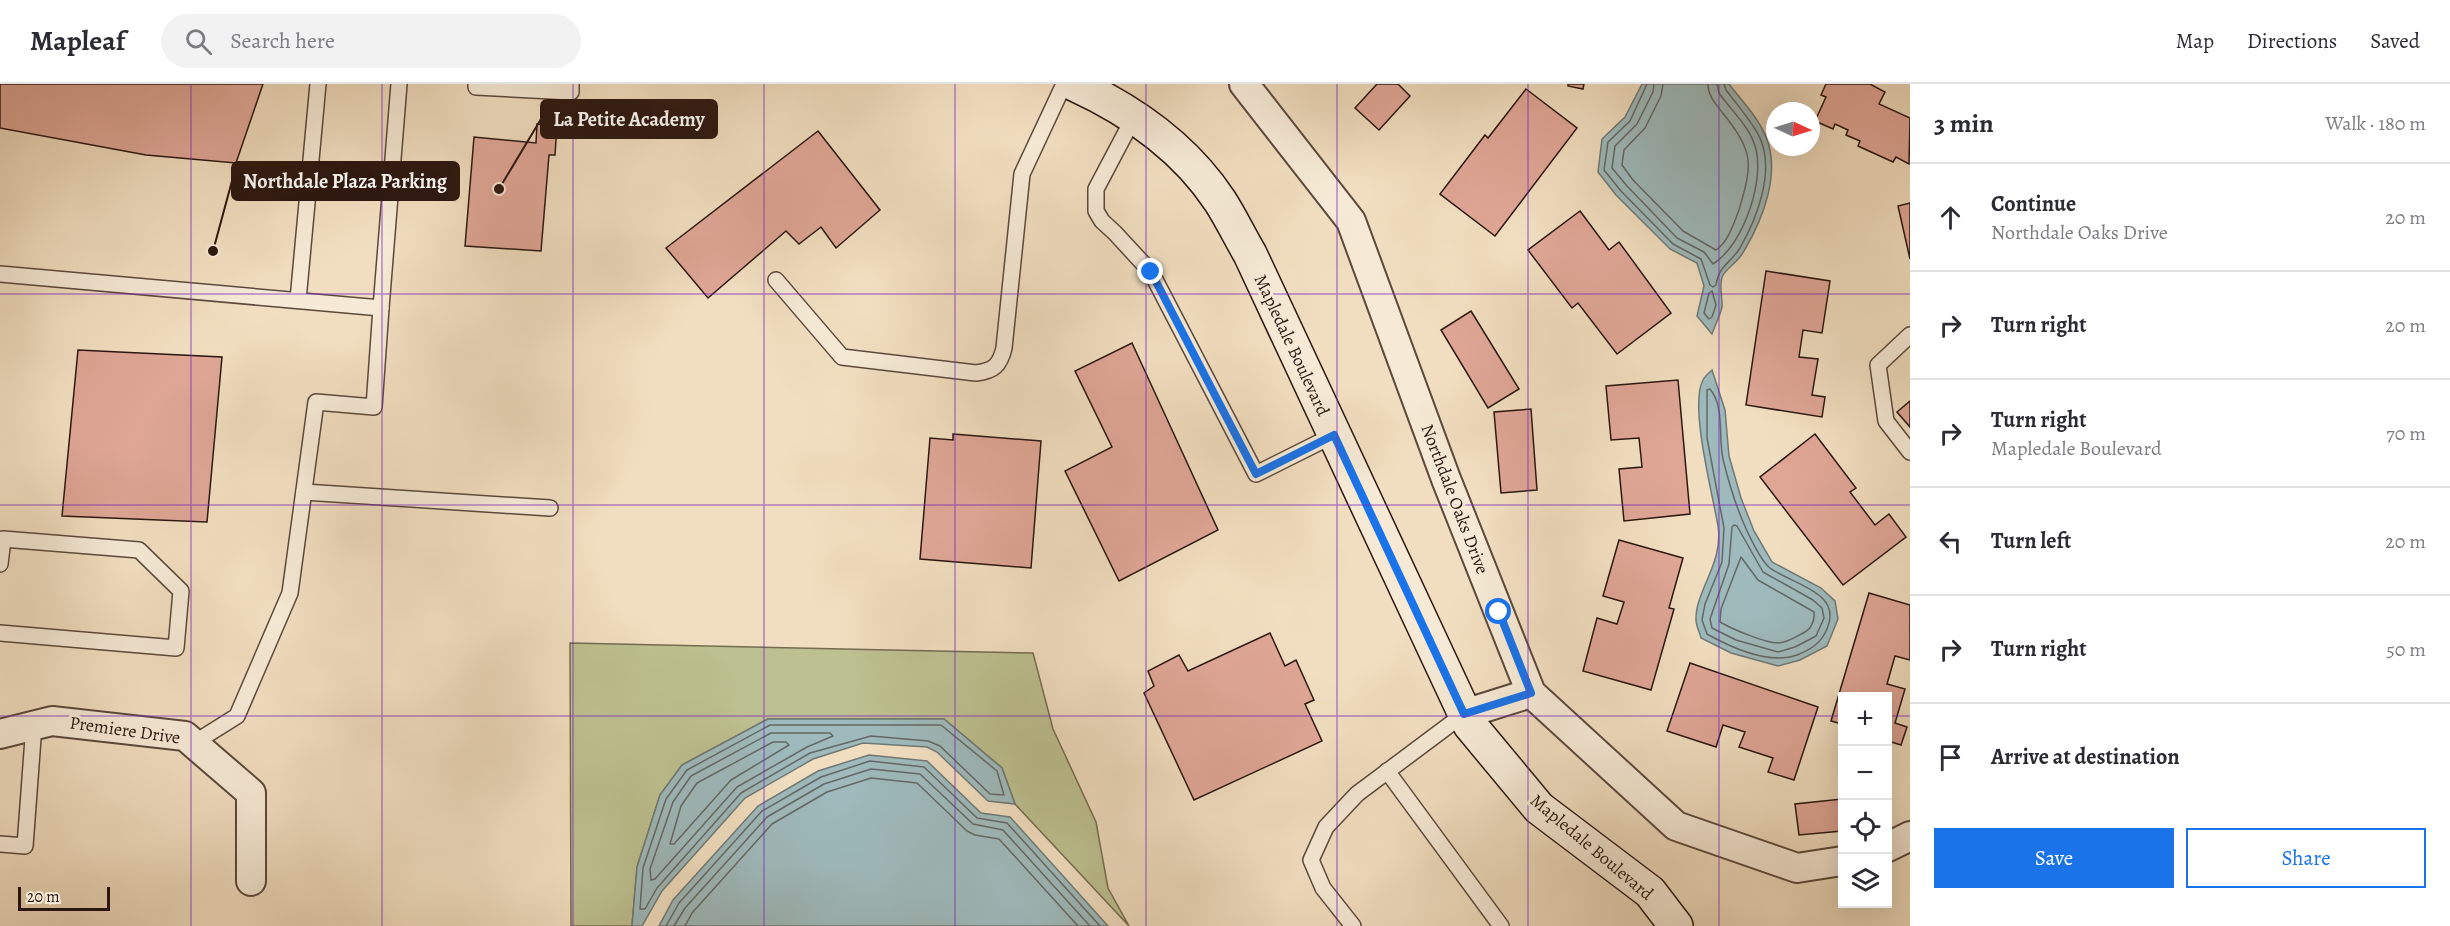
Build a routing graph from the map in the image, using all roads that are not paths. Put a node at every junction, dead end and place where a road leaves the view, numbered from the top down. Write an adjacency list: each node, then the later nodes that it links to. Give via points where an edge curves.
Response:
1 (318, 84): 11 (lane)
2 (399, 84): 12 (lane)
3 (476, 84): 4 (lane, via 571,92)
4 (571, 84)
5 (1064, 84): 10 (lane, via 1023,174 1004,348 994,369 976,373 843,357)
6 (1074, 84): 8 (street, Mapledale Boulevard)
7 (1244, 84): 20 (street, Northdale Oaks Drive, via 1351,221 1446,479)
8 (1134, 117): 14 (street, Mapledale Boulevard, via 1154,129 1220,200 1250,254); 14 (lane, via 1096,189 1096,211 1151,272 1256,474)
9 (0, 274): 11 (lane)
10 (776, 280)
11 (298, 300): 12 (lane)
12 (381, 308): 16 (lane, via 374,407 316,402)
13 (1910, 335): 15 (lane, via 1878,364 1886,421)
14 (1334, 435): 21 (street, Mapledale Boulevard)
15 (1910, 452)
16 (304, 492): 17 (lane); 24 (lane, via 290,593 264,656 237,716)
17 (550, 508)
18 (0, 564): 19 (lane, via 3,539 139,550 181,591 176,648)
19 (0, 633)
20 (1531, 693): 21 (street); 29 (street, Northdale Oaks Drive, via 1676,826 1797,868)
21 (1464, 714): 25 (lane); 33 (street, Mapledale Boulevard, via 1539,808 1650,892)
22 (34, 725): 23 (street, Premiere Drive); 24 (street, Premiere Drive, via 63,722 185,736); 27 (lane, via 25,846)
23 (0, 734)
24 (194, 743): 30 (street, Premiere Drive, via 250,793)
25 (1387, 771): 31 (lane, via 1357,794 1326,827 1311,860 1323,888); 32 (lane)
26 (1910, 836): 28 (street)
27 (0, 844)
28 (1892, 845)
29 (1838, 862)
30 (251, 881)
31 (1353, 926)
32 (1501, 926)
33 (1676, 926)

